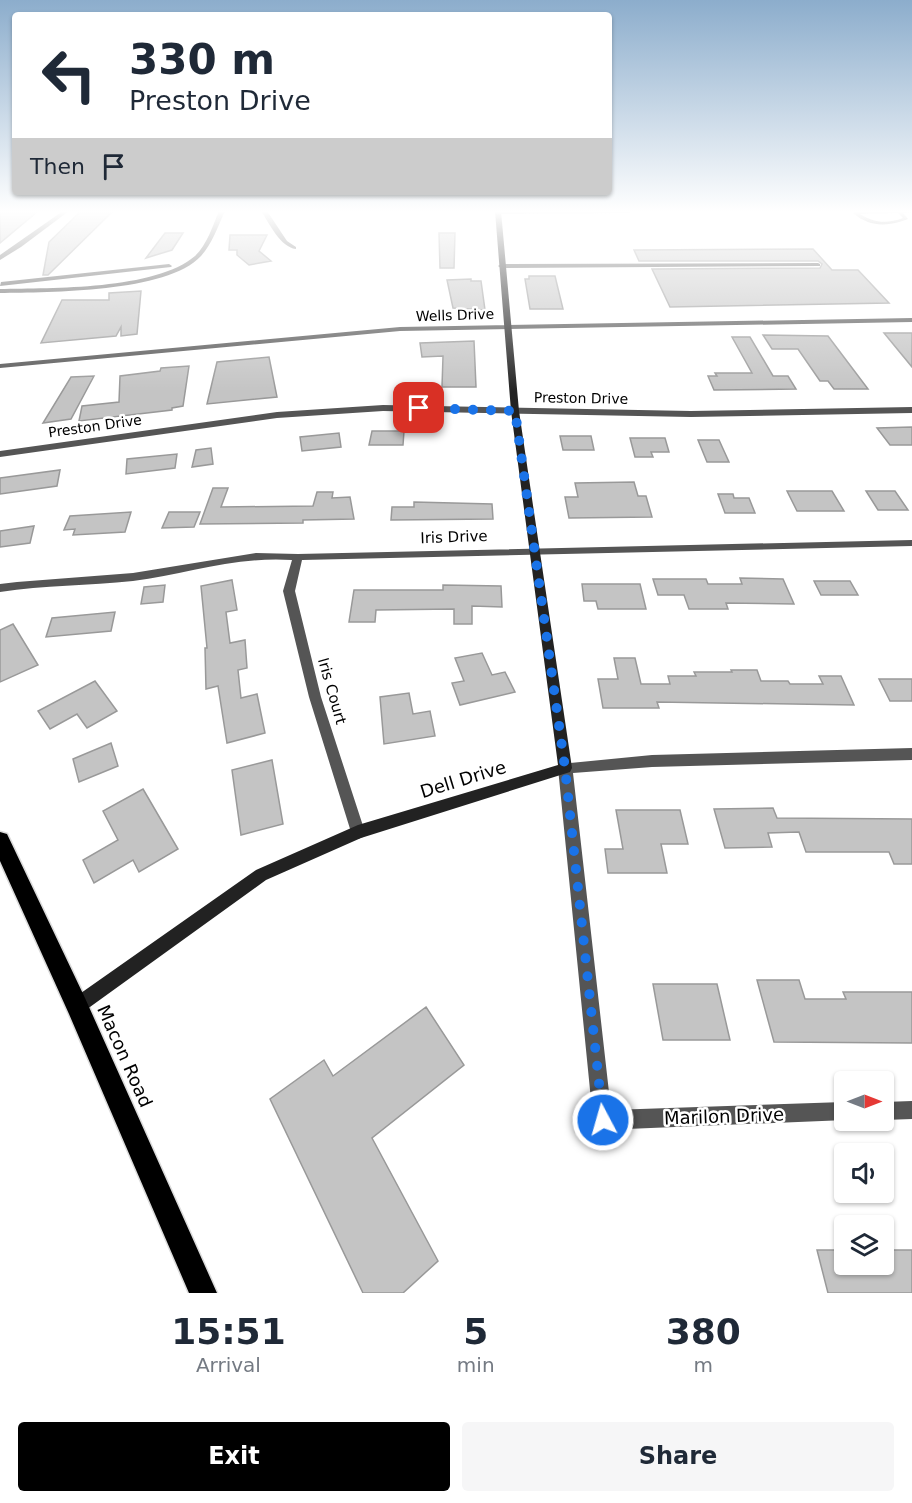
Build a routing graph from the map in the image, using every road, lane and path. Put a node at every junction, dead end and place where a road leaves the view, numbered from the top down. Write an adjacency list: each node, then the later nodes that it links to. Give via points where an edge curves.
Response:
1 (123, 271): 4 (street)
2 (170, 271): 5 (street, via 119,283)
3 (502, 271): 7 (street)
4 (0, 284)
5 (0, 291)
6 (912, 320): 7 (street, Wells Drive)
7 (508, 326): 8 (street, Wells Drive, via 400,329); 10 (street)
8 (0, 366)
9 (912, 410): 10 (street, Preston Drive, via 702,414)
10 (515, 411): 11 (street, Preston Drive, via 334,410); 13 (street)
11 (0, 454)
12 (912, 543): 13 (street, Iris Drive)
13 (536, 550): 14 (street, Iris Drive); 17 (street)
14 (298, 557): 15 (street, Iris Drive, via 243,556 142,576); 18 (street, Iris Court, via 289,591 315,697)
15 (0, 588)
16 (912, 754): 17 (street, Dell Drive, via 652,761)
17 (565, 768): 18 (street, Dell Drive); 23 (street, Marilon Drive, via 603,1120)
18 (358, 832): 20 (street, Dell Drive, via 261,875)
19 (2, 847): 20 (main road, Macon Road)
20 (77, 1006): 24 (main road, Macon Road)
21 (912, 1110): 22 (street)
22 (894, 1111)
23 (834, 1112)
24 (203, 1293)

